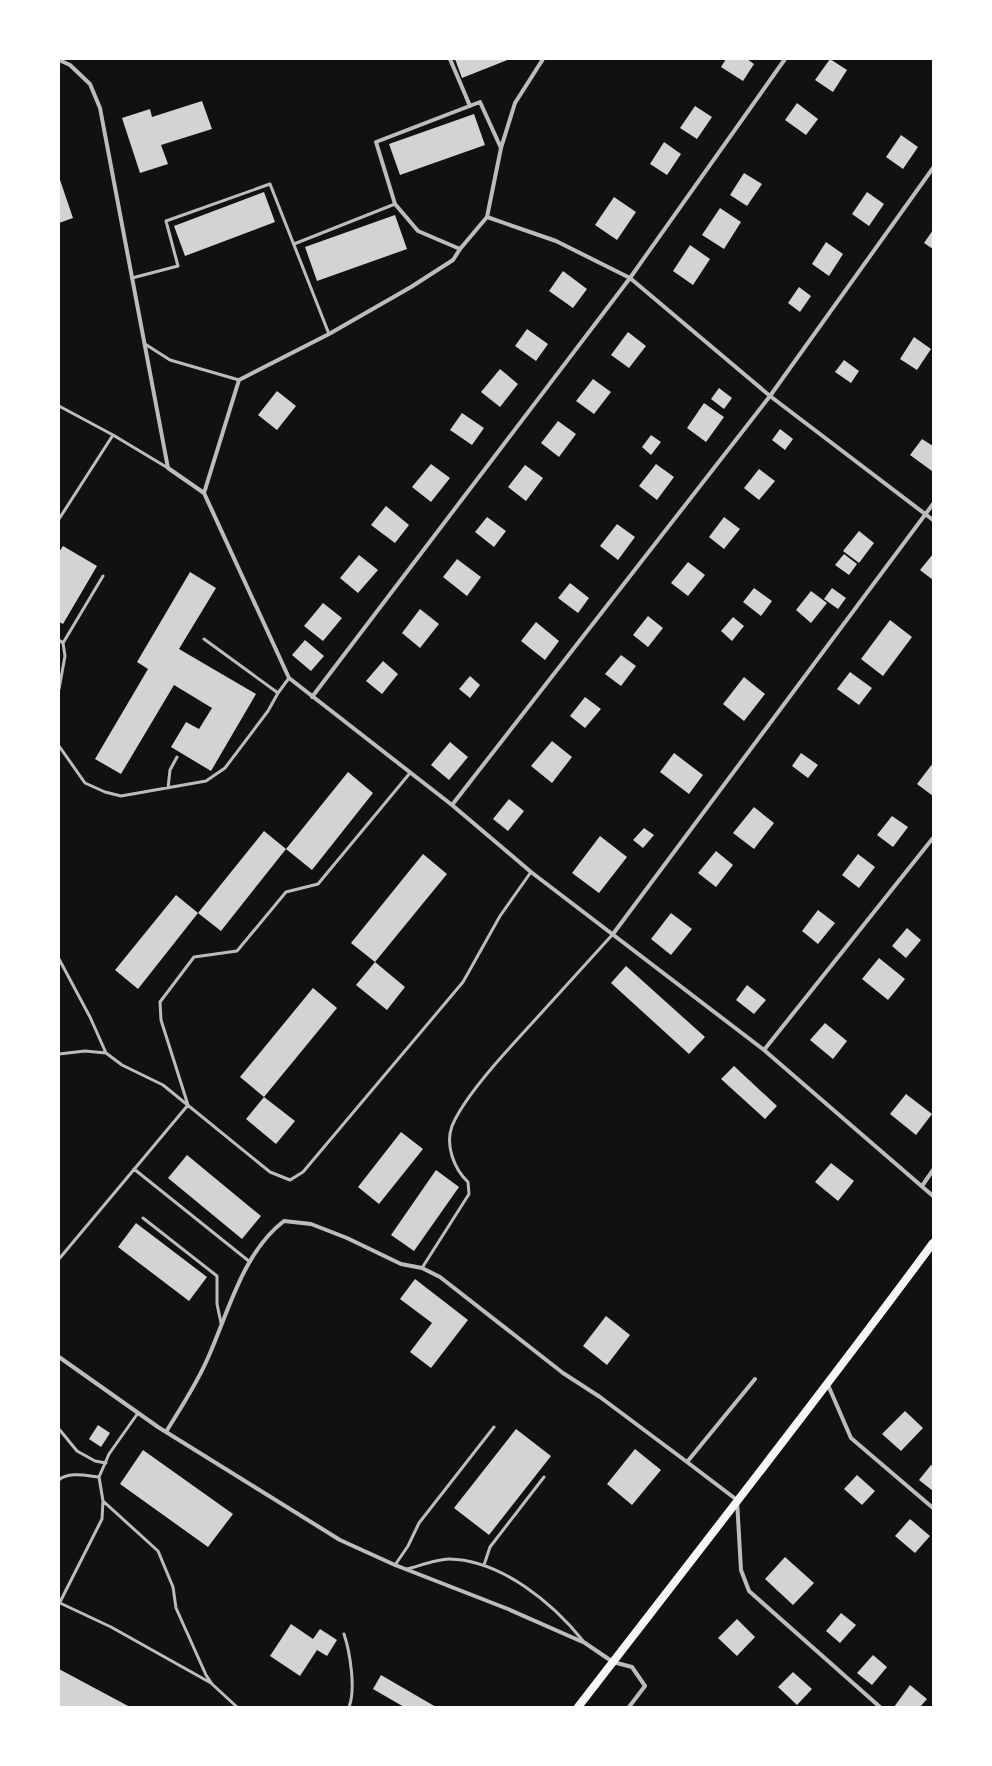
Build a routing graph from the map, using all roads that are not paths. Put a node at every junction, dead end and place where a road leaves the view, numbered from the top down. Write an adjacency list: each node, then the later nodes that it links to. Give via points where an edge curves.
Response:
1 (450, 59): 5 (street)
2 (543, 59): 6 (street, via 515,103)
3 (785, 59): 13 (street)
4 (59, 60): 12 (street, via 70,65 90,84 100,108)
5 (470, 106): 6 (street, via 480,102); 8 (street, via 376,142)
6 (501, 148): 9 (street)
7 (933, 168): 17 (street)
8 (395, 204): 10 (lane); 11 (street, via 418,231)
9 (487, 217): 11 (street); 13 (street, via 556,241)
10 (294, 244): 12 (lane, via 270,184 166,221 178,266); 14 (lane)
11 (460, 249): 14 (street, via 453,260 411,288)
12 (132, 278): 15 (street)
13 (630, 278): 17 (street); 33 (street)
14 (329, 334): 16 (street)
15 (145, 344): 16 (lane, via 170,360); 20 (street)
16 (239, 380): 21 (street)
17 (770, 396): 23 (street); 38 (street)
18 (59, 406): 19 (lane)
19 (114, 435): 20 (lane); 24 (lane)
20 (168, 468): 21 (street)
21 (204, 492): 30 (street)
22 (933, 504): 23 (street)
23 (926, 514): 25 (street); 41 (street)
24 (59, 519)
25 (933, 520)
26 (103, 576): 29 (lane)
27 (204, 639): 32 (lane)
28 (59, 640): 29 (lane)
29 (63, 643): 31 (lane, via 65,656)
30 (289, 678): 32 (lane); 33 (street)
31 (59, 688)
32 (278, 693): 37 (lane, via 268,711 225,768 206,781)
33 (312, 696): 36 (street)
34 (59, 746): 37 (lane, via 85,784 105,792 121,796)
35 (177, 757): 37 (lane, via 170,770)
36 (410, 773): 38 (street); 46 (lane, via 318,884 286,892 237,951 194,957 160,1002 161,1020)
37 (168, 788)
38 (452, 806): 40 (street)
39 (933, 838): 43 (street)
40 (531, 872): 41 (street); 46 (lane, via 500,916 463,982 303,1172 290,1180 270,1172)
41 (613, 934): 43 (street); 55 (lane, via 504,1054 456,1119 451,1128 450,1148 460,1174 468,1182 469,1194)
42 (59, 959): 44 (lane)
43 (764, 1050): 49 (street)
44 (106, 1053): 45 (lane, via 84,1051); 46 (lane, via 122,1065 163,1085)
45 (59, 1054)
46 (188, 1105): 47 (lane)
47 (134, 1169): 53 (lane); 54 (lane)
48 (933, 1170): 49 (street)
49 (922, 1186): 50 (street)
50 (933, 1196)
51 (143, 1218): 56 (lane, via 217,1276 217,1304)
52 (933, 1243): 59 (main road)
53 (59, 1259)
54 (250, 1262): 55 (street, via 271,1231 284,1221 311,1224 401,1264); 56 (street, via 231,1299)
55 (422, 1268): 64 (street, via 440,1277 557,1368)
56 (222, 1327): 63 (street, via 206,1363)
57 (59, 1357): 60 (street)
58 (755, 1379): 64 (street)
59 (828, 1385): 69 (main road); 71 (street, via 851,1438)
60 (138, 1413): 63 (street); 65 (lane)
61 (494, 1427): 72 (lane, via 419,1523)
62 (59, 1429): 65 (lane, via 77,1451 95,1462)
63 (166, 1432): 72 (street, via 340,1540)
64 (687, 1462): 69 (street)
65 (106, 1463): 66 (lane)
66 (99, 1477): 68 (lane, via 78,1474 61,1477); 70 (lane)
67 (544, 1477): 73 (lane, via 490,1548)
68 (59, 1480)
69 (737, 1500): 78 (main road); 84 (street, via 741,1570 749,1591)
70 (103, 1501): 75 (lane, via 102,1519); 79 (lane, via 158,1551 173,1587 176,1608)
71 (933, 1508)
72 (395, 1565): 74 (street)
73 (484, 1565): 74 (lane, via 448,1559); 77 (lane, via 545,1601 568,1622)
74 (406, 1569): 77 (street, via 508,1609)
75 (59, 1604): 79 (lane, via 111,1627)
76 (344, 1634): 81 (lane, via 348,1645 352,1686)
77 (585, 1643): 78 (street)
78 (613, 1662): 82 (main road); 83 (street, via 632,1667 645,1686)
79 (212, 1684): 80 (lane)
80 (237, 1707)
81 (350, 1707)
82 (578, 1707)
83 (629, 1707)
84 (880, 1707)

